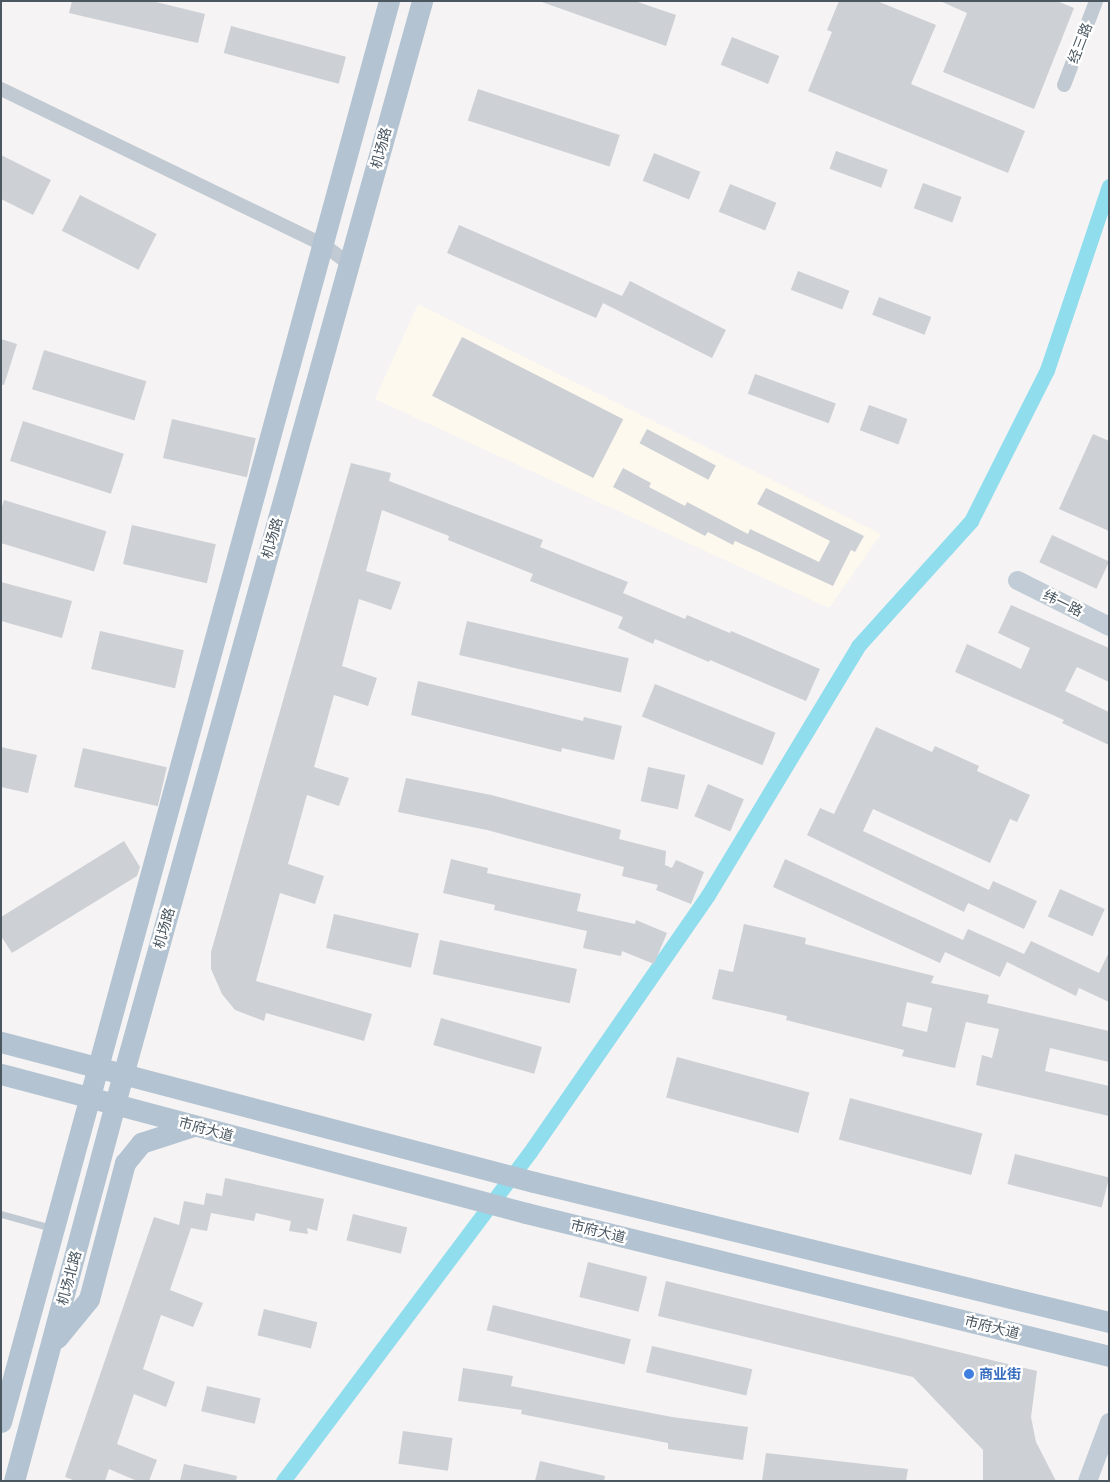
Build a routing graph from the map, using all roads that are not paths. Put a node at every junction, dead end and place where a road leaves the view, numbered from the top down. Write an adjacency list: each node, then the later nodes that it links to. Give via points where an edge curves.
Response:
1 (389, 1): 6 (main road, 机场路)
2 (422, 1): 7 (main road, 机场路)
3 (1096, 1): 4 (street, 经三路)
4 (1064, 85)
5 (1, 89): 6 (street)
6 (324, 246): 7 (street); 11 (main road, 机场路)
7 (349, 264): 13 (main road, 机场路)
8 (1016, 580): 9 (street, 纬一路)
9 (1109, 626)
10 (1, 1042): 11 (main road)
11 (98, 1069): 13 (main road); 14 (main road, 机场北路)
12 (1, 1074): 14 (main road, 市府大道)
13 (123, 1075): 15 (main road, 机场北路); 19 (main road, via 534,1182)
14 (90, 1097): 15 (main road, 市府大道); 18 (main road, 机场北路)
15 (115, 1105): 16 (main road, 市府大道); 20 (main road, 机场北路)
16 (195, 1126): 20 (main road, via 141,1143 125,1163 89,1299); 21 (main road, 市府大道, via 526,1213)
17 (1, 1214): 18 (lane)
18 (54, 1229): 22 (main road, 机场北路)
19 (1109, 1322)
20 (52, 1344): 24 (main road, 机场北路)
21 (1109, 1356)
22 (1, 1422)
23 (1109, 1422): 25 (street)
24 (14, 1481)
25 (1087, 1481)

